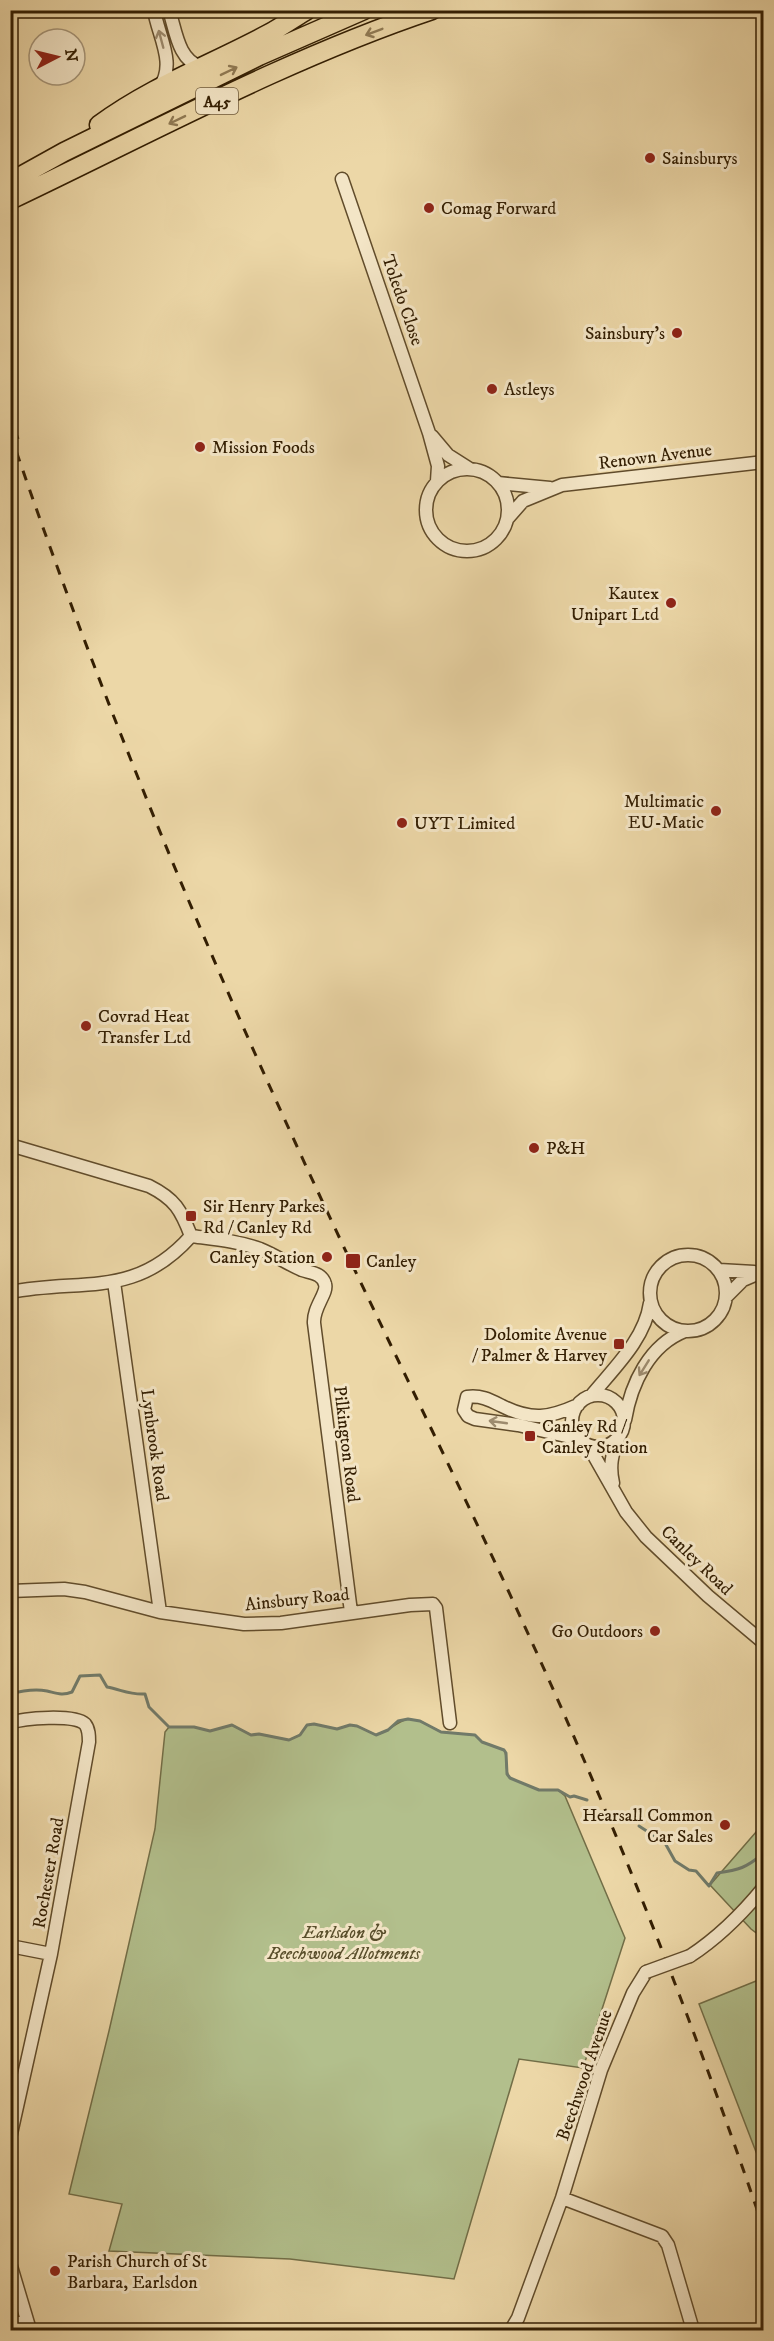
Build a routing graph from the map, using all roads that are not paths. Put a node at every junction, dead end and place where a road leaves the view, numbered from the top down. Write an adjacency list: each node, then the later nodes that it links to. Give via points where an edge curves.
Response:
1 (154, 10): 7 (street, one-way to 1, via 168,63)
2 (169, 10): 6 (street, via 184,56 191,64)
3 (307, 10): 6 (highway, via 269,34)
4 (364, 10): 8 (highway, A45, one-way to 4, via 259,56)
5 (432, 10): 11 (highway, A45, one-way to 11, via 290,66)
6 (201, 66): 7 (highway)
7 (159, 89): 8 (highway, via 113,115)
8 (64, 152): 10 (highway, A45)
9 (342, 179): 12 (street, Toledo Close)
10 (10, 182)
11 (10, 200)
12 (429, 432): 14 (street, Toledo Close, via 448,454); 15 (street, Toledo Close, via 438,466)
13 (764, 462): 17 (street, Renown Avenue)
14 (470, 469): 15 (street, via 447,474); 16 (street)
15 (437, 481): 18 (street, via 427,496 426,519 443,545 462,552 485,548 503,531)
16 (498, 483): 17 (street, Renown Avenue); 18 (street, via 506,500)
17 (551, 488): 18 (street, Renown Avenue, via 523,501)
18 (508, 518)
19 (10, 1145): 20 (street, via 165,1194 178,1207)
20 (191, 1236): 23 (street, via 165,1262); 36 (street, Pilkington Road, via 248,1245 314,1272 325,1283 314,1323)
21 (719, 1270): 22 (street); 25 (street); 26 (street, via 690,1254 675,1257 662,1264 653,1277)
22 (764, 1270): 25 (street, via 743,1280)
23 (114, 1282): 24 (street); 35 (street, Lynbrook Road)
24 (10, 1292)
25 (726, 1298): 27 (street, via 711,1323 699,1330)
26 (650, 1301): 27 (street, via 661,1320); 28 (street, via 642,1330)
27 (685, 1331): 30 (street, one-way to 30, via 665,1341 648,1361 633,1389)
28 (591, 1396): 29 (street); 30 (street, via 613,1400 622,1410)
29 (578, 1405): 32 (street, via 573,1425); 32 (street, one-way to 29, via 518,1425 475,1419 464,1410 467,1397 474,1396 488,1398 516,1413 535,1416 556,1415)
30 (624, 1422): 31 (street)
31 (618, 1437): 32 (street, via 601,1447); 33 (street, Canley Road, via 610,1470)
32 (584, 1442): 33 (street, Canley Road)
33 (616, 1495): 37 (street, Canley Road, via 653,1544)
34 (10, 1591): 35 (street, Ainsbury Road, via 86,1592)
35 (160, 1612): 36 (street, Ainsbury Road, via 244,1624 281,1623)
36 (351, 1612): 39 (street, Ainsbury Road, via 433,1604)
37 (764, 1643)
38 (10, 1723): 42 (street, Rochester Road, via 76,1720 88,1730 87,1763)
39 (450, 1723)
40 (764, 1887): 44 (street, Beechwood Avenue, bridge, via 725,1930 690,1956 646,1972 633,1993 601,2070)
41 (10, 1946): 42 (street)
42 (51, 1954): 43 (street, Rochester Road)
43 (10, 2138)
44 (562, 2198): 48 (street, Beechwood Avenue); 49 (street, via 662,2236)
45 (10, 2263): 46 (street)
46 (28, 2325): 47 (street)
47 (10, 2327)
48 (511, 2331)
49 (693, 2331)

